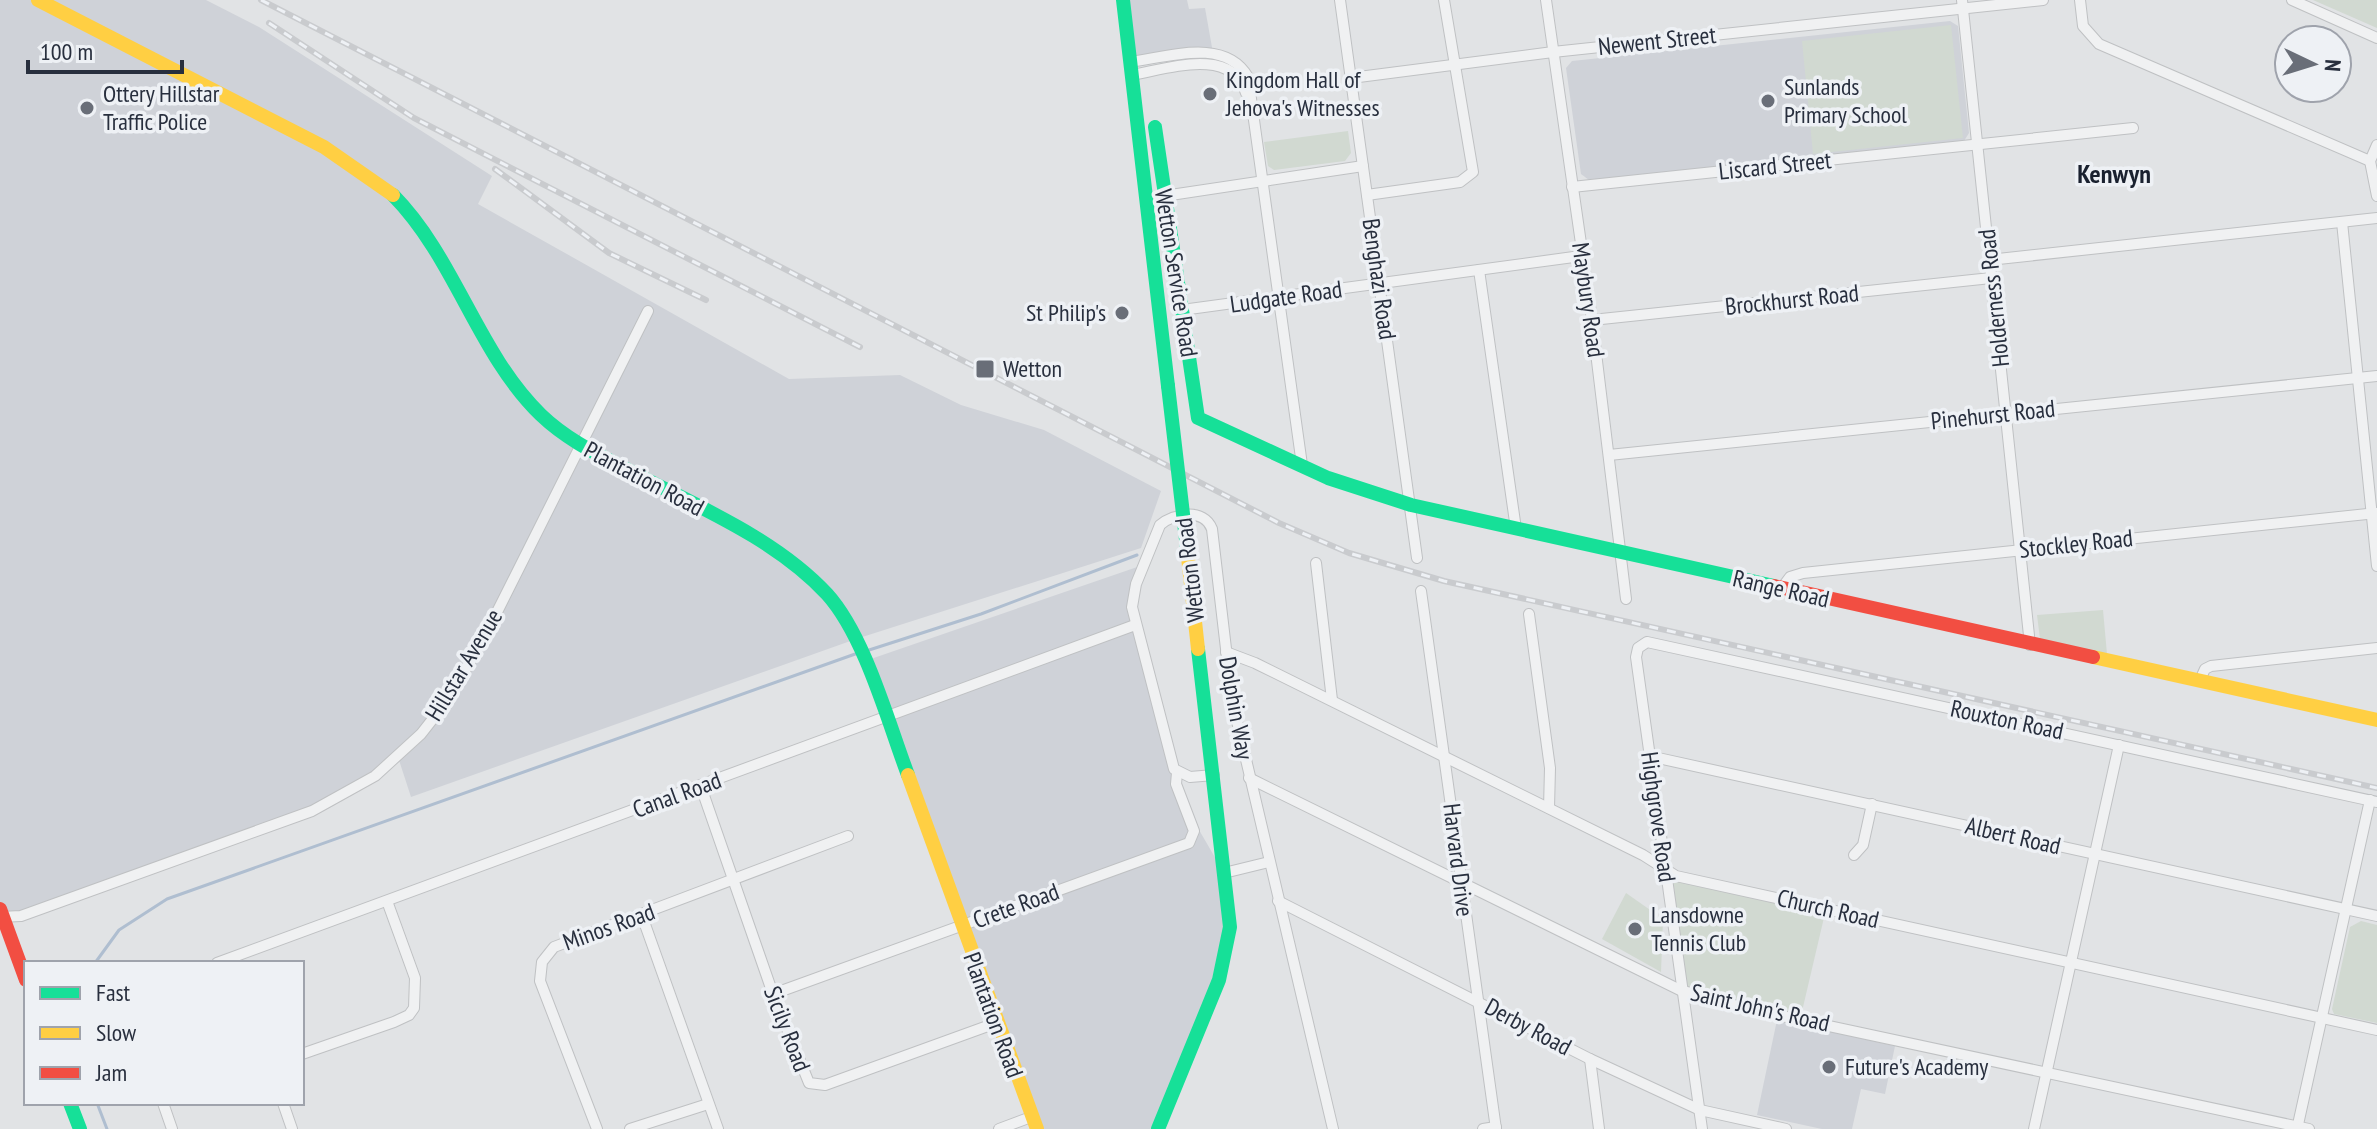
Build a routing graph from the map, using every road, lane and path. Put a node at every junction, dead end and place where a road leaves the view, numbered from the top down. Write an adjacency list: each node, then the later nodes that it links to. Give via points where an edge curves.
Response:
1 (38, 0): 41 (street, Plantation Road, via 319,145 394,195 429,240 513,383 543,420)
2 (1123, 0): 13 (street, Wetton Road)
3 (1340, 0): 14 (street, Benghazi Road)
4 (1444, 0): 12 (street)
5 (1546, 0): 11 (street, Maybury Road)
6 (2043, 0): 9 (street, Newent Street)
7 (2080, 0): 19 (street, via 2083,26 2099,44)
8 (2292, 0): 10 (street)
9 (1962, 4): 11 (street, Newent Street); 17 (street, Holderness Road)
10 (2377, 38)
11 (1553, 52): 12 (street, Newent Street); 22 (street, Maybury Road)
12 (1453, 66): 14 (street, Newent Street); 23 (street, via 1466,114 1472,175 1460,182)
13 (1131, 68): 21 (street, via 1223,54 1241,65 1248,77); 69 (street, Wetton Road, bridge)
14 (1351, 78): 20 (street, Benghazi Road)
15 (1155, 127): 24 (street, Wetton Service Road)
16 (2133, 128): 17 (street, Liscard Street)
17 (1978, 145): 22 (street, Liscard Street); 29 (street, Holderness Road)
18 (2377, 145): 19 (street)
19 (2370, 161): 25 (street)
20 (1363, 166): 21 (street); 23 (street, Benghazi Road)
21 (1261, 180): 24 (street); 33 (street)
22 (1572, 187): 28 (street, Maybury Road)
23 (1367, 195): 32 (street, Benghazi Road)
24 (1164, 196): 34 (street, Wetton Service Road)
25 (2377, 196)
26 (2377, 218): 27 (street)
27 (2342, 222): 29 (street); 38 (street)
28 (1581, 256): 30 (street, Ludgate Road); 36 (street, Maybury Road)
29 (1989, 260): 31 (street, Holderness Road)
30 (1479, 270): 32 (street, Ludgate Road); 46 (street)
31 (1991, 278): 36 (street, Brockhurst Road); 39 (street, Holderness Road)
32 (1380, 284): 33 (street, Ludgate Road); 44 (street, Benghazi Road)
33 (1278, 298): 34 (street, Ludgate Road); 43 (street)
34 (1182, 310): 40 (street, Wetton Service Road)
35 (648, 311): 41 (street, Hillstar Avenue)
36 (1592, 320): 42 (street, Maybury Road)
37 (2377, 376): 38 (street, Pinehurst Road)
38 (2357, 378): 39 (street, Pinehurst Road); 45 (street)
39 (2007, 414): 42 (street, Pinehurst Road); 47 (street, Holderness Road)
40 (1198, 418): 43 (street, Range Road)
41 (581, 445): 63 (street, Plantation Road, via 763,543 809,575 856,639); 86 (street, Hillstar Avenue, via 450,697 421,734 375,776 312,811 21,916)
42 (1609, 455): 48 (street, Maybury Road)
43 (1302, 465): 44 (street, Range Road)
44 (1411, 505): 46 (street, Range Road); 49 (street, Benghazi Road)
45 (2374, 513): 47 (street, Stockley Road); 51 (street)
46 (1516, 529): 48 (street, Range Road)
47 (2021, 550): 52 (street, Stockley Road, via 1803,573 1790,577); 57 (street, Holderness Road)
48 (1622, 552): 52 (street, Range Road); 54 (street, Maybury Road)
49 (1417, 558)
50 (1316, 563): 62 (street)
51 (2377, 566)
52 (1781, 589): 57 (street, Range Road)
53 (1421, 591): 67 (street, Harvard Drive)
54 (1626, 599)
55 (1529, 614): 74 (street, via 1550,768)
56 (1135, 625): 60 (street, Dolphin Way, via 1133,594 1160,525 1194,514 1212,529); 63 (street, Canal Road); 68 (street, Dolphin Way)
57 (2030, 645): 61 (street, Range Road)
58 (1638, 648): 65 (street, Rouxton Road, via 1654,642); 66 (street, Highgrove Road)
59 (2377, 648): 61 (street, via 2211,666)
60 (1226, 652): 62 (street, Church Road); 70 (street, Dolphin Way)
61 (2200, 680): 64 (street, Range Road)
62 (1332, 700): 67 (street, Church Road)
63 (886, 718): 71 (street, Canal Road); 89 (street, Plantation Road)
64 (2377, 720)
65 (2119, 745): 72 (street, Rouxton Road); 76 (street)
66 (1649, 756): 73 (street, Albert Road); 79 (street, Highgrove Road)
67 (1445, 757): 74 (street, Church Road); 82 (street, Harvard Drive)
68 (1177, 773): 69 (street, Dolphin Way); 89 (street, Crete Road, via 1176,784 1194,831 1189,843)
69 (1214, 775): 80 (street, Wetton Road)
70 (1249, 778): 78 (street, Dolphin Way); 82 (street, Saint John's Road)
71 (701, 787): 81 (street, Sicily Road); 83 (street, Canal Road)
72 (2374, 801): 85 (street)
73 (1872, 804): 76 (street, Albert Road); 77 (street, via 1863,845)
74 (1549, 808): 79 (street, Church Road)
75 (848, 836): 81 (street, Minos Road)
76 (2094, 854): 85 (street, Albert Road); 91 (street)
77 (1854, 855)
78 (1269, 862): 80 (street); 84 (street, Dolphin Way)
79 (1665, 870): 91 (street, Church Road); 93 (street, Highgrove Road)
80 (1224, 873): 117 (street, Wetton Road, via 1230,927 1226,958)
81 (732, 879): 87 (street, Minos Road); 94 (street, Sicily Road)
82 (1461, 881): 93 (street, Saint John's Road); 95 (street, Harvard Drive)
83 (387, 901): 90 (street, Canal Road); 99 (street, via 415,978 414,1008 394,1022)
84 (1278, 901): 95 (street, Derby Road); 118 (street, Dolphin Way)
85 (2346, 909): 88 (street, Albert Road); 96 (street)
86 (1, 914): 92 (street)
87 (642, 916): 102 (street); 113 (street, Minos Road, via 554,947 540,972)
88 (2377, 916)
89 (961, 926): 94 (street, Crete Road); 97 (street, Plantation Road)
90 (222, 961)
91 (2070, 963): 96 (street, Church Road); 101 (street)
92 (24, 975)
93 (1680, 990): 101 (street, Saint John's Road); 106 (street, Highgrove Road)
94 (773, 994): 97 (street, Sicily Road, via 804,1079 813,1086)
95 (1476, 1000): 100 (street, Derby Road); 108 (street, Harvard Drive)
96 (2322, 1018): 98 (street, Church Road); 109 (street)
97 (996, 1023): 107 (street, Plantation Road)
98 (2377, 1030)
99 (304, 1053)
100 (1590, 1059): 106 (street, Derby Road); 120 (street)
101 (2046, 1072): 109 (street, Saint John's Road); 123 (street)
102 (708, 1104): 114 (street); 115 (street)
103 (71, 1105): 110 (street)
104 (164, 1105): 111 (street)
105 (284, 1105): 112 (street)
106 (1700, 1110): 121 (street, Highgrove Road); 122 (street, Derby Road)
107 (1034, 1123): 116 (street)
108 (1496, 1128): 119 (street)
109 (2301, 1128)
110 (80, 1129)
111 (172, 1129)
112 (292, 1129)
113 (597, 1129)
114 (630, 1129)
115 (718, 1129)
116 (999, 1129)
117 (1158, 1129)
118 (1333, 1129)
119 (1483, 1129)
120 (1599, 1129)
121 (1702, 1129)
122 (1786, 1129)
123 (2034, 1129)

